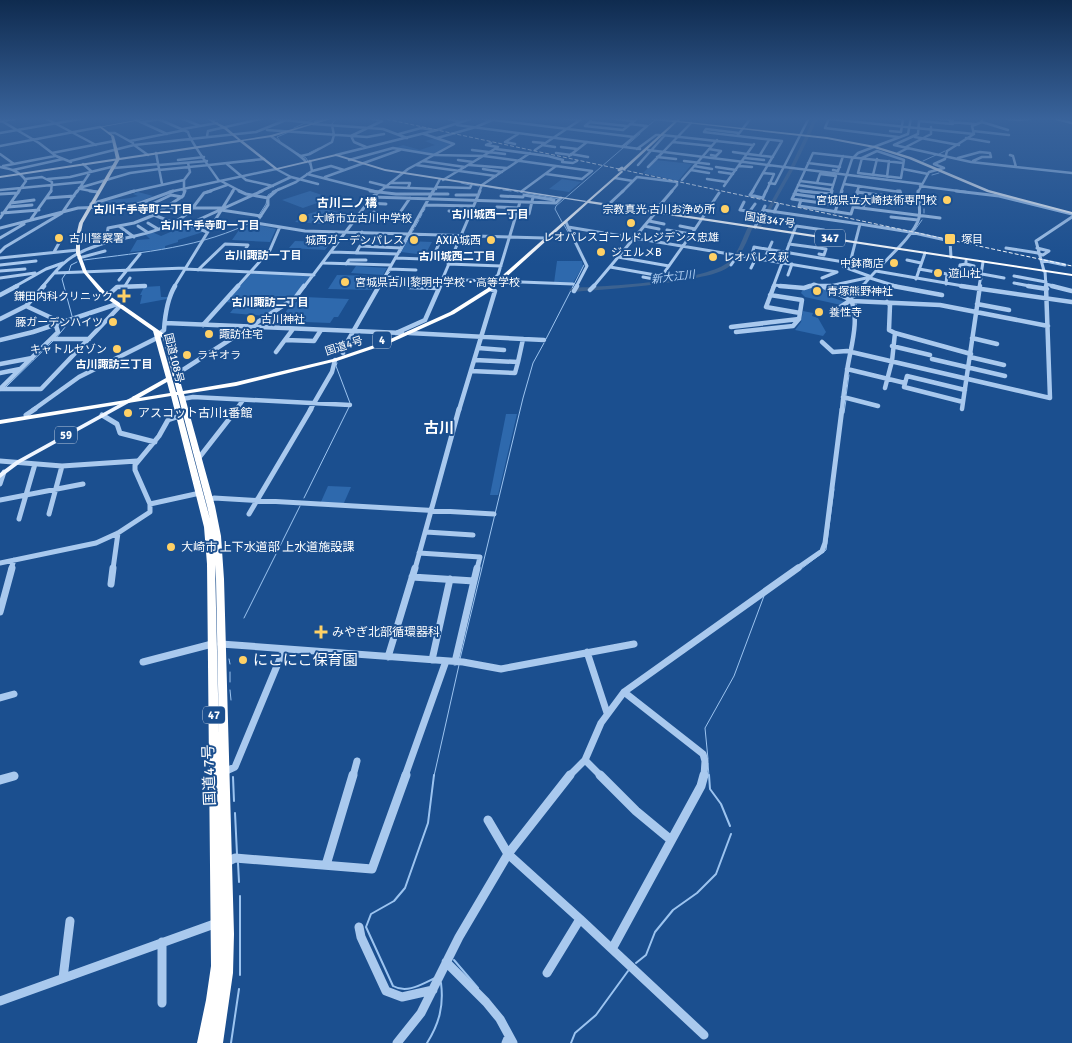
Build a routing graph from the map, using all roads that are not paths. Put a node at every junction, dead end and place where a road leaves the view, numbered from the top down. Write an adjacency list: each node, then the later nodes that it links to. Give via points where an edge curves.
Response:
1 (158, 166): 97 (street)
2 (694, 166): 54 (street)
3 (739, 166): 60 (street)
4 (0, 167): 51 (street)
5 (29, 167): 51 (street)
6 (70, 167): 65 (main road)
7 (86, 167): 56 (street)
8 (114, 167): 9 (street); 56 (street); 83 (highway, 国道108号)
9 (128, 167)
10 (155, 167): 83 (street)
11 (168, 167): 45 (street)
12 (198, 167): 45 (street)
13 (210, 167): 87 (street)
14 (230, 167): 72 (street)
15 (273, 167): 48 (main road)
16 (285, 167): 48 (main road)
17 (310, 167): 57 (street)
18 (328, 167): 57 (street)
19 (333, 167): 52 (street)
20 (353, 167): 52 (street)
21 (373, 167): 61 (main road)
22 (412, 167): 61 (street)
23 (427, 167): 58 (street)
24 (465, 167): 58 (street)
25 (490, 167): 46 (street)
26 (556, 167): 67 (street)
27 (572, 167): 67 (street, via 592,171 582,179)
28 (626, 167): 53 (highway, 国道4号 / 4)
29 (699, 167): 60 (street)
30 (743, 167): 47 (street)
31 (767, 167): 63 (street)
32 (784, 167): 33 (street); 95 (street, via 775,184)
33 (799, 167)
34 (806, 167): 89 (street)
35 (821, 167): 68 (street)
36 (824, 167): 37 (street, via 838,170)
37 (839, 167)
38 (850, 167): 68 (street)
39 (860, 167): 77 (street, via 858,173)
40 (875, 167): 77 (street)
41 (889, 167): 75 (street)
42 (930, 167): 55 (highway)
43 (941, 167): 55 (street, via 944,168)
44 (1021, 167): 64 (street)
45 (189, 168): 84 (street)
46 (507, 168): 59 (street)
47 (752, 168)
48 (276, 169): 72 (street); 73 (street)
49 (483, 169): 59 (street)
50 (903, 169): 69 (street); 86 (street)
51 (13, 170): 65 (street)
52 (344, 170): 74 (street)
53 (622, 170): 76 (highway, 国道4号 / 4); 161 (highway, 国道4号 / 4)
54 (690, 170): 62 (street); 85 (street)
55 (937, 170): 69 (street); 204 (highway, via 1002,195)
56 (91, 171): 78 (street); 90 (street)
57 (312, 171): 66 (street)
58 (459, 171): 70 (street); 80 (street)
59 (502, 172): 70 (street)
60 (735, 172): 100 (street)
61 (402, 173): 80 (main road); 93 (street)
62 (710, 173)
63 (763, 173): 95 (street, via 774,174); 95 (street, via 750,195 763,198)
64 (1072, 173)
65 (19, 174): 71 (main road); 82 (street)
66 (307, 174): 74 (street); 79 (street)
67 (546, 174): 130 (street)
68 (847, 174): 77 (street); 101 (street)
69 (928, 174): 106 (street)
70 (496, 176): 109 (street)
71 (0, 177)
72 (242, 177): 87 (street); 107 (street)
73 (291, 177): 79 (street); 107 (street)
74 (325, 177): 91 (street); 123 (street)
75 (887, 177): 77 (street); 86 (street)
76 (615, 178): 88 (street); 161 (highway, 国道4号 / 4)
77 (872, 178): 86 (street); 111 (street); 111 (street, via 887,182 886,187)
78 (49, 179): 82 (street); 102 (street)
79 (299, 179): 91 (street); 115 (street)
80 (442, 179): 99 (main road); 119 (street)
81 (707, 179): 100 (street)
82 (26, 180): 112 (street)
83 (106, 180): 113 (street); 122 (highway, 国道108号)
84 (184, 180): 97 (street); 114 (street)
85 (682, 180)
86 (901, 180): 106 (street)
87 (220, 181): 103 (street); 114 (street)
88 (633, 181): 173 (street); 196 (street, via 637,177 677,182)
89 (800, 181): 96 (street); 104 (street)
90 (83, 182): 102 (street); 113 (street)
91 (310, 182): 98 (street)
92 (370, 182): 108 (street)
93 (390, 182): 108 (street); 116 (street, via 410,183)
94 (710, 182): 100 (street)
95 (769, 183)
96 (817, 183): 105 (street); 105 (street, via 820,174 836,176)
97 (162, 184): 176 (street)
98 (318, 184)
99 (472, 184): 109 (main road); 119 (street, via 470,188)
100 (726, 184)
101 (844, 184): 110 (street); 174 (street)
102 (51, 185): 112 (street); 143 (street)
103 (227, 185): 117 (street); 188 (street, via 204,193)
104 (798, 185): 120 (street); 121 (street)
105 (833, 185): 121 (street)
106 (920, 185): 164 (street); 204 (street, via 999,196)
107 (272, 186): 115 (street); 133 (street)
108 (385, 186): 116 (street); 123 (street)
109 (482, 186): 130 (main road); 134 (street)
110 (859, 186): 111 (street); 126 (street)
111 (869, 186): 147 (street, via 900,191)
112 (21, 188): 118 (street); 127 (street)
113 (79, 188): 122 (street); 135 (street)
114 (184, 188): 140 (street); 157 (street)
115 (281, 188): 144 (street)
116 (408, 188): 119 (street)
117 (234, 189): 133 (street); 185 (street)
118 (0, 190)
119 (434, 190): 123 (street); 124 (street); 148 (street)
120 (796, 190): 131 (street); 132 (street)
121 (832, 190): 132 (street)
122 (98, 192): 176 (highway, 国道108号)
123 (378, 192): 141 (street)
124 (455, 192): 125 (street); 134 (street)
125 (468, 192)
126 (857, 192): 147 (street); 152 (street)
127 (18, 193): 129 (street); 139 (street)
128 (719, 193): 216 (street)
129 (0, 194)
130 (523, 194): 137 (street); 138 (street); 150 (main road); 158 (street)
131 (794, 194): 151 (street); 155 (street, via 792,199)
132 (830, 194): 151 (street)
133 (252, 195): 144 (street); 185 (street)
134 (477, 195): 154 (street)
135 (74, 196): 143 (street); 193 (street)
136 (493, 196): 156 (street)
137 (501, 196)
138 (533, 196): 146 (street); 159 (street)
139 (15, 197): 142 (street); 170 (street)
140 (182, 197): 165 (street, via 171,195); 180 (street)
141 (372, 197): 145 (street); 163 (street)
142 (6, 198)
143 (48, 198): 187 (street)
144 (267, 198): 205 (street, via 268,205)
145 (410, 198): 148 (street); 206 (street, via 399,214)
146 (542, 198): 150 (street); 160 (street)
147 (902, 198): 164 (street)
148 (429, 199): 149 (street); 171 (street)
149 (439, 199): 154 (street); 172 (street)
150 (562, 199): 160 (street, via 556,203); 161 (main road)
151 (829, 199): 169 (street)
152 (855, 199): 179 (street); 184 (street, via 865,201)
153 (34, 200): 170 (street)
154 (475, 200): 156 (street); 177 (street)
155 (801, 200): 169 (street); 198 (street, via 799,206)
156 (491, 201): 158 (street)
157 (143, 202): 165 (street); 176 (street, via 117,208)
158 (521, 202): 159 (street); 182 (street)
159 (532, 202): 160 (street); 200 (street, via 529,214)
160 (542, 202)
161 (587, 202): 173 (highway, 国道347号 / 347); 224 (highway, 国道4号 / 4)
162 (744, 202): 190 (street, via 740,210)
163 (366, 203): 166 (street); 208 (street)
164 (920, 203): 214 (street)
165 (152, 204): 180 (street)
166 (386, 204)
167 (755, 204): 190 (street)
168 (778, 204): 192 (street)
169 (828, 204): 174 (street)
170 (9, 205): 175 (street); 199 (street); 199 (street, via 31,207)
171 (426, 205): 172 (street); 252 (street)
172 (436, 205): 177 (street)
173 (608, 205): 196 (highway, 国道347号 / 347)
174 (838, 205): 198 (street)
175 (0, 206)
176 (90, 206): 193 (street); 284 (highway, 国道108号, via 78,236)
177 (473, 206): 195 (street)
178 (765, 206): 191 (street)
179 (853, 206): 184 (street); 198 (street, via 852,214)
180 (166, 207): 188 (street); 202 (street)
181 (497, 207): 182 (street)
182 (518, 208): 200 (street)
183 (788, 208): 201 (street)
184 (863, 208): 214 (street)
185 (222, 209): 188 (street); 205 (street); 227 (street); 247 (street)
186 (797, 209): 203 (street)
187 (39, 210): 199 (street); 217 (street)
188 (191, 210): 222 (street)
189 (449, 211): 195 (street)
190 (750, 211): 191 (street)
191 (764, 211): 192 (street); 236 (street)
192 (772, 211): 197 (street)
193 (63, 212): 217 (street); 277 (street)
194 (374, 212): 209 (street)
195 (470, 212): 200 (street); 256 (street)
196 (655, 212): 216 (highway, 国道347号 / 347); 220 (street)
197 (780, 212): 201 (street); 218 (street, via 776,219)
198 (835, 212)
199 (3, 213): 211 (street)
200 (516, 213): 259 (street)
201 (786, 213): 203 (street)
202 (154, 215): 222 (street); 230 (street)
203 (795, 215): 207 (street)
204 (1072, 215): 280 (street, via 1038,239)
205 (259, 216): 248 (street, via 256,222 279,228)
206 (411, 216)
207 (801, 216): 213 (street); 221 (street)
208 (357, 217): 209 (street); 248 (street)
209 (371, 217): 212 (street)
210 (890, 217): 214 (street)
211 (0, 218)
212 (395, 218)
213 (818, 218): 219 (street); 225 (street)
214 (919, 218): 215 (street); 250 (street)
215 (940, 218)
216 (702, 219): 236 (highway, 国道347号 / 347); 241 (street)
217 (32, 220): 235 (street); 242 (street)
218 (788, 220)
219 (834, 220): 226 (street); 234 (street)
220 (649, 221): 228 (street); 232 (street)
221 (799, 221)
222 (177, 222): 227 (street); 238 (street)
223 (148, 223): 238 (street)
224 (565, 223): 262 (highway, 国道4号 / 4); 263 (street); 361 (highway, 国道4号 / 4); 361 (street, via 587,263 576,289)
225 (816, 223)
226 (850, 223): 229 (street); 245 (street)
227 (189, 224): 247 (street)
228 (664, 224)
229 (860, 224): 250 (street); 266 (street)
230 (119, 226): 258 (street); 268 (street, via 108,228)
231 (138, 226): 246 (street)
232 (644, 226): 240 (street); 263 (street)
233 (680, 226): 241 (street)
234 (833, 226)
235 (19, 227): 242 (street); 261 (street)
236 (754, 227): 244 (highway, 国道347号 / 347)
237 (810, 228): 251 (street, via 796,226); 255 (street); 260 (street, via 824,230)
238 (158, 229): 246 (street)
239 (279, 229): 286 (street)
240 (659, 229)
241 (695, 229): 253 (street)
242 (0, 230)
243 (667, 230): 253 (street)
244 (779, 231): 251 (highway, 国道347号 / 347); 257 (street)
245 (848, 231)
246 (147, 232): 258 (street)
247 (207, 232): 326 (street)
248 (347, 232): 249 (street); 279 (street)
249 (362, 232): 252 (street); 264 (street, via 358,239)
250 (910, 232): 272 (street); 292 (street, via 950,241)
251 (794, 233): 255 (highway, 国道347号 / 347); 269 (street)
252 (409, 234): 254 (street); 271 (street)
253 (691, 234): 270 (street)
254 (443, 235): 256 (street); 295 (street)
255 (807, 235): 260 (highway, 国道347号 / 347)
256 (460, 236): 259 (street); 302 (street)
257 (777, 236)
258 (134, 237): 268 (street)
259 (509, 237): 262 (street); 317 (street)
260 (821, 237): 266 (highway, 国道347号 / 347)
261 (0, 238)
262 (545, 238): 361 (highway, 国道4号 / 4)
263 (634, 238): 270 (street); 291 (street)
264 (375, 240)
265 (772, 242): 274 (street)
266 (855, 242): 272 (highway, 国道347号 / 347); 309 (street)
267 (59, 243): 278 (street)
268 (106, 244): 284 (street)
269 (789, 244): 276 (street); 276 (street, via 826,249 824,255)
270 (683, 246): 288 (street); 318 (street)
271 (402, 248): 282 (street, via 360,246); 290 (street)
272 (894, 248): 283 (highway, 国道347号 / 347); 334 (street)
273 (1006, 248): 280 (street)
274 (769, 250): 276 (street); 294 (street, via 754,248); 298 (street)
275 (105, 251): 284 (street)
276 (787, 251): 289 (street); 307 (street)
277 (0, 252)
278 (54, 252): 284 (street); 293 (street)
279 (332, 252): 282 (street); 306 (street)
280 (1038, 252): 300 (street)
281 (242, 253): 286 (street); 296 (street, via 237,259); 330 (street, via 248,245 225,244)
282 (356, 253): 287 (street)
283 (925, 253): 292 (highway, 国道347号 / 347); 310 (street)
284 (79, 254): 305 (street); 337 (highway, 国道108号)
285 (140, 254): 329 (street)
286 (267, 254): 296 (street)
287 (381, 254): 290 (street); 315 (street)
288 (736, 255): 294 (street); 316 (street)
289 (804, 255): 309 (street); 319 (street)
290 (397, 256): 295 (street); 321 (street)
291 (618, 256): 318 (street); 322 (street)
292 (951, 257): 303 (highway, 国道347号 / 347)
293 (0, 258)
294 (752, 258): 298 (street); 324 (street)
295 (432, 259): 302 (street)
296 (261, 260): 338 (street)
297 (366, 260): 311 (street, via 349,260)
298 (764, 260): 307 (street)
299 (907, 260): 310 (street)
300 (1041, 260): 320 (street); 335 (street)
301 (36, 261): 313 (street)
302 (449, 262): 317 (street); 358 (street)
303 (966, 262): 304 (highway, 国道347号 / 347); 353 (street, via 974,266); 353 (street, via 960,265 958,274)
304 (984, 262): 335 (highway, 国道347号 / 347); 346 (street)
305 (63, 263): 336 (street); 339 (street)
306 (324, 263): 311 (street); 340 (street)
307 (782, 263): 312 (street); 366 (street)
308 (820, 263): 325 (street)
309 (850, 263): 356 (street, via 844,266)
310 (921, 263): 327 (street)
311 (346, 264): 315 (street)
312 (792, 264): 319 (street); 342 (street)
313 (0, 265)
314 (123, 265): 328 (street)
315 (374, 265): 321 (street)
316 (730, 265)
317 (501, 266): 361 (street)
318 (669, 266): 345 (street)
319 (800, 266): 323 (street)
320 (1065, 266)
321 (390, 267): 331 (street); 350 (street)
322 (610, 267): 345 (street); 375 (street)
323 (810, 267): 325 (street); 343 (street)
324 (751, 268)
325 (818, 268): 344 (street, via 837,272)
326 (184, 269): 329 (street); 330 (street); 406 (street, via 171,292)
327 (919, 269): 359 (street); 365 (street, via 947,274)
328 (118, 270): 329 (street); 337 (street)
329 (127, 270): 360 (street)
330 (198, 270): 338 (street)
331 (416, 270)
332 (0, 271): 333 (street)
333 (6, 271): 341 (street, via 25,268); 349 (street)
334 (876, 271): 352 (street); 356 (street)
335 (1045, 271): 348 (highway, 国道347号 / 347); 364 (street)
336 (40, 272): 341 (street); 378 (street)
337 (85, 272): 339 (street); 381 (highway, 国道108号)
338 (250, 272): 340 (street); 399 (street)
339 (55, 273): 389 (street)
340 (314, 274): 401 (street, via 295,298)
341 (21, 275): 349 (street)
342 (788, 275)
343 (807, 275)
344 (831, 275): 355 (street); 362 (street)
345 (661, 276): 351 (street, via 658,280)
346 (981, 276): 353 (street); 357 (street); 373 (street)
347 (1014, 276): 364 (street)
348 (1072, 276)
349 (1, 277)
350 (384, 277): 358 (street); 407 (street)
351 (643, 277)
352 (902, 277): 359 (street); 371 (street)
353 (972, 277)
354 (130, 278): 367 (street)
355 (822, 278)
356 (871, 278): 362 (street); 371 (street); 383 (street, via 850,298)
357 (1004, 278)
358 (441, 279): 361 (street); 372 (street)
359 (916, 279): 365 (street)
360 (119, 280)
361 (496, 281): 374 (highway, 国道4号 / 4); 409 (highway, 国道4号 / 4, via 455,308)
362 (846, 282): 370 (street)
363 (1014, 283): 376 (street)
364 (1046, 283): 376 (street); 377 (street)
365 (944, 284): 373 (street); 380 (street)
366 (774, 285): 370 (street, via 802,288 814,284); 379 (street)
367 (125, 286): 368 (street); 381 (street, via 114,288)
368 (145, 286)
369 (409, 287): 372 (street)
370 (824, 287): 383 (street)
371 (900, 287): 380 (street)
372 (438, 288): 409 (street, via 425,320)
373 (979, 288): 382 (street); 387 (street)
374 (490, 289): 410 (highway, 国道4号 / 4, via 464,307); 412 (street, via 495,291)
375 (590, 289)
376 (1047, 289): 382 (street)
377 (1072, 291)
378 (0, 295)
379 (770, 295): 390 (street, via 766,307); 393 (street, via 802,300)
380 (942, 295): 386 (street)
381 (107, 296): 388 (highway, 国道108号)
382 (1047, 298): 385 (street); 400 (street)
383 (852, 301): 384 (street); 394 (street); 426 (street, via 856,307)
384 (887, 302): 386 (street); 411 (street, via 890,305 889,330)
385 (1072, 302)
386 (940, 304): 392 (street)
387 (977, 304): 391 (street); 392 (street)
388 (119, 305): 398 (street); 406 (highway, 国道108号); 413 (street)
389 (26, 306): 395 (street); 398 (street, via 52,318)
390 (784, 310): 393 (street); 397 (street)
391 (1009, 310)
392 (976, 311): 400 (street); 414 (street)
393 (800, 313): 396 (street)
394 (831, 313)
395 (0, 319)
396 (799, 319): 397 (street); 403 (street, via 796,325)
397 (778, 321): 402 (street); 403 (street)
398 (57, 324): 415 (street, via 58,332); 417 (street)
399 (203, 325): 401 (street); 406 (street)
400 (1048, 326): 445 (street, via 1050,398)
401 (250, 327): 404 (street); 441 (street)
402 (731, 327)
403 (781, 327): 408 (street)
404 (292, 329): 405 (street); 418 (street)
405 (321, 330): 407 (street); 418 (street, via 314,341)
406 (162, 332): 441 (highway, 国道108号); 443 (highway, 国道108号); 460 (street, via 79,377)
407 (354, 332): 409 (street); 427 (street)
408 (736, 332)
409 (399, 333): 427 (highway, 国道4号 / 4)
410 (409, 333): 412 (street); 430 (highway, 国道4号 / 4)
411 (895, 333): 422 (street); 428 (street)
412 (480, 337): 416 (street); 423 (street)
413 (89, 338): 415 (street); 448 (street, via 41,389)
414 (972, 338): 421 (street); 428 (street)
415 (54, 339): 429 (street)
416 (524, 339): 419 (street); 433 (street)
417 (0, 340)
418 (285, 340): 425 (street)
419 (544, 340)
420 (822, 342): 426 (street, via 833,352)
421 (997, 344)
422 (892, 346): 432 (street); 437 (street)
423 (478, 348): 424 (street); 431 (street)
424 (504, 350)
425 (276, 352)
426 (851, 352): 432 (street); 438 (street)
427 (343, 353): 450 (highway, 国道4号 / 4)
428 (970, 356): 435 (street); 437 (street)
429 (32, 358): 434 (street); 436 (street)
430 (335, 360): 450 (highway, 国道4号 / 4, via 287,373); 456 (street, via 332,372)
431 (474, 360): 433 (street); 439 (street)
432 (892, 361): 444 (street); 445 (street)
433 (518, 362): 439 (street, via 515,373)
434 (0, 364)
435 (1004, 365)
436 (22, 368): 440 (street); 448 (street)
437 (969, 368): 442 (street); 445 (street)
438 (847, 369): 444 (street); 451 (street)
439 (471, 371): 481 (street)
440 (0, 373)
441 (175, 375): 450 (highway, 国道108号)
442 (1005, 376)
443 (168, 379): 450 (highway, 国道108号); 452 (highway)
444 (888, 379): 446 (street); 447 (street)
445 (967, 379): 449 (street)
446 (905, 383): 449 (street, via 907,376); 454 (street, via 904,387)
447 (885, 388)
448 (2, 389)
449 (965, 390): 454 (street)
450 (178, 394): 452 (highway, 国道4号 / 4); 453 (street); 455 (highway, 国道4号 / 4); 462 (highway, 国道47号 / 47); 465 (highway, 国道47号 / 47)
451 (843, 397): 458 (street); 506 (street, via 822,551)
452 (134, 398): 455 (main road, 59); 460 (highway, 国道4号 / 4)
453 (243, 400): 456 (street); 465 (street)
454 (963, 402): 459 (street)
455 (123, 403): 461 (main road, 59); 463 (highway, 国道4号 / 4)
456 (314, 403): 457 (street); 479 (street)
457 (350, 405)
458 (878, 406)
459 (962, 409)
460 (26, 415): 463 (highway, 国道4号 / 4)
461 (102, 415): 464 (street, via 117,424 120,433); 468 (main road, 59)
462 (180, 416): 464 (street, via 168,420); 475 (highway, 国道47号 / 47)
463 (0, 421)
464 (155, 442): 467 (street)
465 (198, 459): 478 (highway, 国道47号 / 47)
466 (0, 461): 468 (street)
467 (137, 461): 470 (street); 480 (street, via 135,470)
468 (18, 462): 469 (street); 471 (main road, 59)
469 (35, 464): 470 (street); 476 (street)
470 (62, 466): 474 (street)
471 (2, 474): 472 (street)
472 (0, 484)
473 (83, 484): 474 (street)
474 (56, 490): 476 (street); 482 (street)
475 (200, 493): 480 (street); 497 (highway, 国道47号 / 47, via 208,527)
476 (26, 495): 477 (street); 485 (street)
477 (0, 500)
478 (209, 500): 479 (street); 497 (highway, 国道47号 / 47, via 217,536 220,579)
479 (256, 501): 481 (street); 483 (street)
480 (150, 504): 487 (street, via 150,512)
481 (432, 511): 484 (street); 486 (street)
482 (49, 514)
483 (249, 514)
484 (494, 514)
485 (19, 519)
486 (426, 532): 488 (street); 489 (street)
487 (118, 533): 490 (street, via 96,543); 495 (street)
488 (473, 535)
489 (419, 553): 492 (street); 494 (street, via 480,557)
490 (14, 560): 491 (street); 496 (street)
491 (0, 563)
492 (412, 577): 493 (street); 501 (street)
493 (450, 579): 494 (street); 502 (street)
494 (474, 581): 505 (street)
495 (111, 584)
496 (0, 612)
497 (217, 644): 499 (street); 504 (street); 512 (highway, 国道47号 / 47); 522 (highway, 国道47号 / 47)
498 (634, 644): 500 (street)
499 (284, 649): 501 (street); 512 (street, via 235,767)
500 (587, 652): 505 (street, via 501,669); 509 (street)
501 (388, 657): 502 (street)
502 (432, 660): 503 (street)
503 (446, 661): 505 (street); 519 (street, via 372,869)
504 (143, 662)
505 (458, 662)
506 (624, 692): 509 (street); 516 (street, via 703,754 704,778)
507 (14, 694): 508 (street)
508 (0, 698)
509 (607, 713): 510 (street)
510 (585, 760): 516 (street, via 636,811); 517 (street)
511 (357, 761): 519 (street)
512 (224, 772): 518 (highway, 国道47号 / 47)
513 (14, 776): 514 (street)
514 (0, 780)
515 (488, 820): 517 (street)
516 (671, 840): 525 (street)
517 (508, 854): 520 (street); 526 (street)
518 (227, 862): 519 (street, via 235,858); 535 (highway, 国道47号 / 47, via 227,973)
519 (326, 865)
520 (580, 919): 525 (street); 527 (street)
521 (70, 922): 528 (street)
522 (217, 923): 524 (street); 534 (highway, 国道47号 / 47, via 217,966)
523 (359, 927): 529 (street, via 386,991 402,998)
524 (162, 942): 528 (street); 531 (street)
525 (612, 949): 532 (street)
526 (446, 962): 529 (street); 533 (street, via 500,1019)
527 (547, 973)
528 (63, 978): 530 (street)
529 (436, 983): 536 (street, via 421,1013)
530 (0, 1001)
531 (162, 1004)
532 (704, 1035)
533 (509, 1041)
534 (204, 1043)
535 (216, 1043)
536 (397, 1043)

